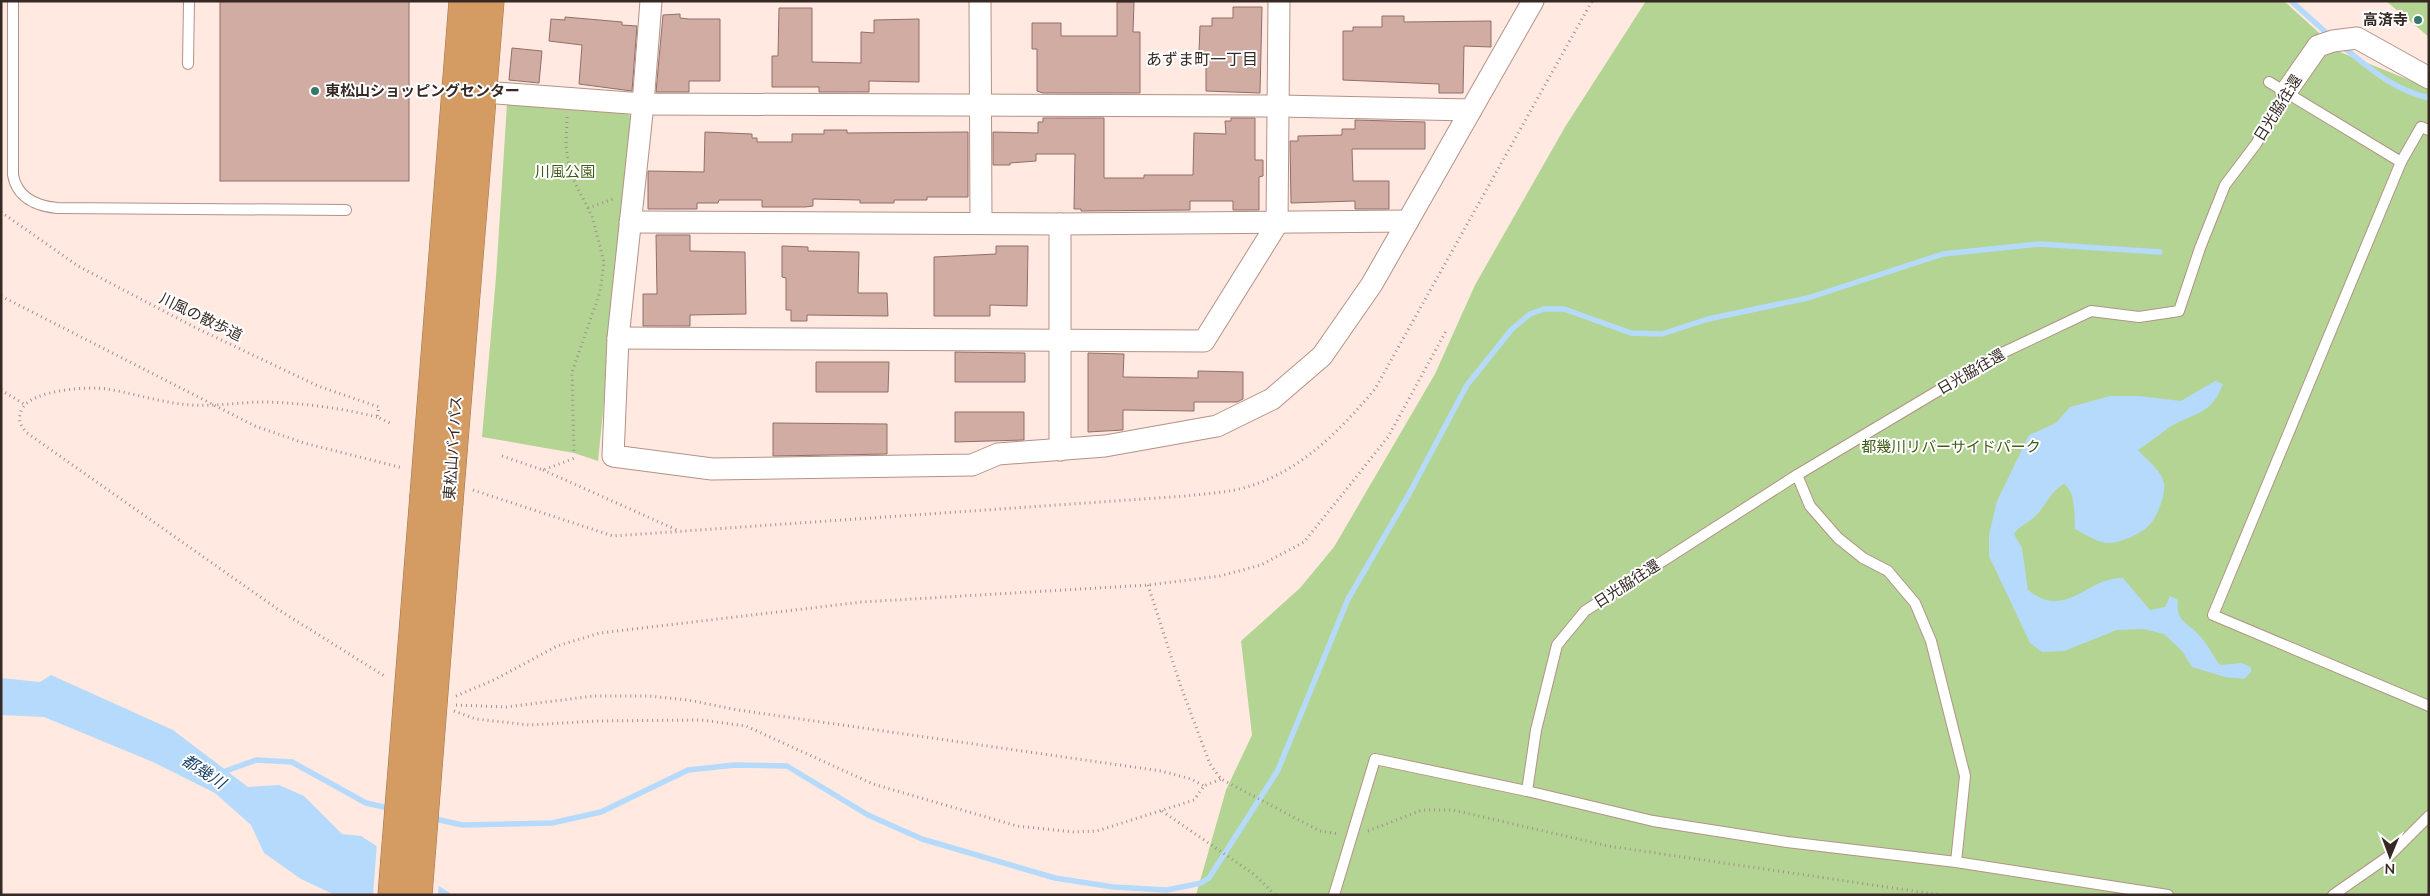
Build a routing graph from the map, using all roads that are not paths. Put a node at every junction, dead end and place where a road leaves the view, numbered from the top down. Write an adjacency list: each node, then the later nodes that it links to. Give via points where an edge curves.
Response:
1 (13, 1): 19 (lane, via 13,175 20,192 29,200 57,208)
2 (189, 1): 9 (lane)
3 (463, 1): 29 (highway, 東松山バイパス)
4 (490, 1): 12 (highway, 東松山バイパス)
5 (651, 1): 13 (street)
6 (980, 1): 14 (street)
7 (1279, 1): 15 (street)
8 (1533, 1): 16 (street)
9 (188, 64)
10 (2429, 78): 11 (street, 日光脇往還, via 2357,38 2318,46)
11 (2278, 87): 18 (lane); 28 (lane, 日光脇往還, via 2256,144 2225,185 2179,311 2139,316 2091,311 1998,355)
12 (483, 92): 13 (street); 29 (highway, 東松山バイパス)
13 (643, 104): 14 (street); 21 (street)
14 (980, 104): 15 (street); 22 (street)
15 (1279, 106): 16 (street); 24 (street)
16 (1471, 110): 20 (street)
17 (2429, 130): 18 (lane, via 2421,127)
18 (2401, 162): 30 (lane, via 2213,615)
19 (346, 210)
20 (1408, 221): 24 (street); 27 (street, via 1372,284 1322,356 1272,399 1217,426 1105,446)
21 (630, 222): 22 (street); 25 (street)
22 (981, 223): 23 (street)
23 (1060, 224): 24 (street); 26 (street)
24 (1277, 224): 26 (street, via 1204,341)
25 (618, 338): 26 (street); 27 (street, via 613,456 712,468 789,468 972,465 998,454)
26 (1060, 339): 27 (street)
27 (1060, 450)
28 (1797, 475): 31 (lane, 日光脇往還, via 1585,611 1557,645 1536,730); 33 (lane, via 1810,506 1838,538 1863,558 1888,571 1915,603 1931,641 1965,776)
29 (446, 495): 34 (highway, 東松山バイパス, bridge); 35 (highway, 東松山バイパス, bridge)
30 (2429, 706)
31 (1527, 791): 33 (lane, via 1653,821 1787,842); 36 (lane, via 1375,759)
32 (2429, 816): 38 (lane, via 2389,856)
33 (1956, 862): 37 (lane)
34 (392, 895)
35 (418, 895)
36 (1334, 895)
37 (2168, 895)
38 (2333, 895)

